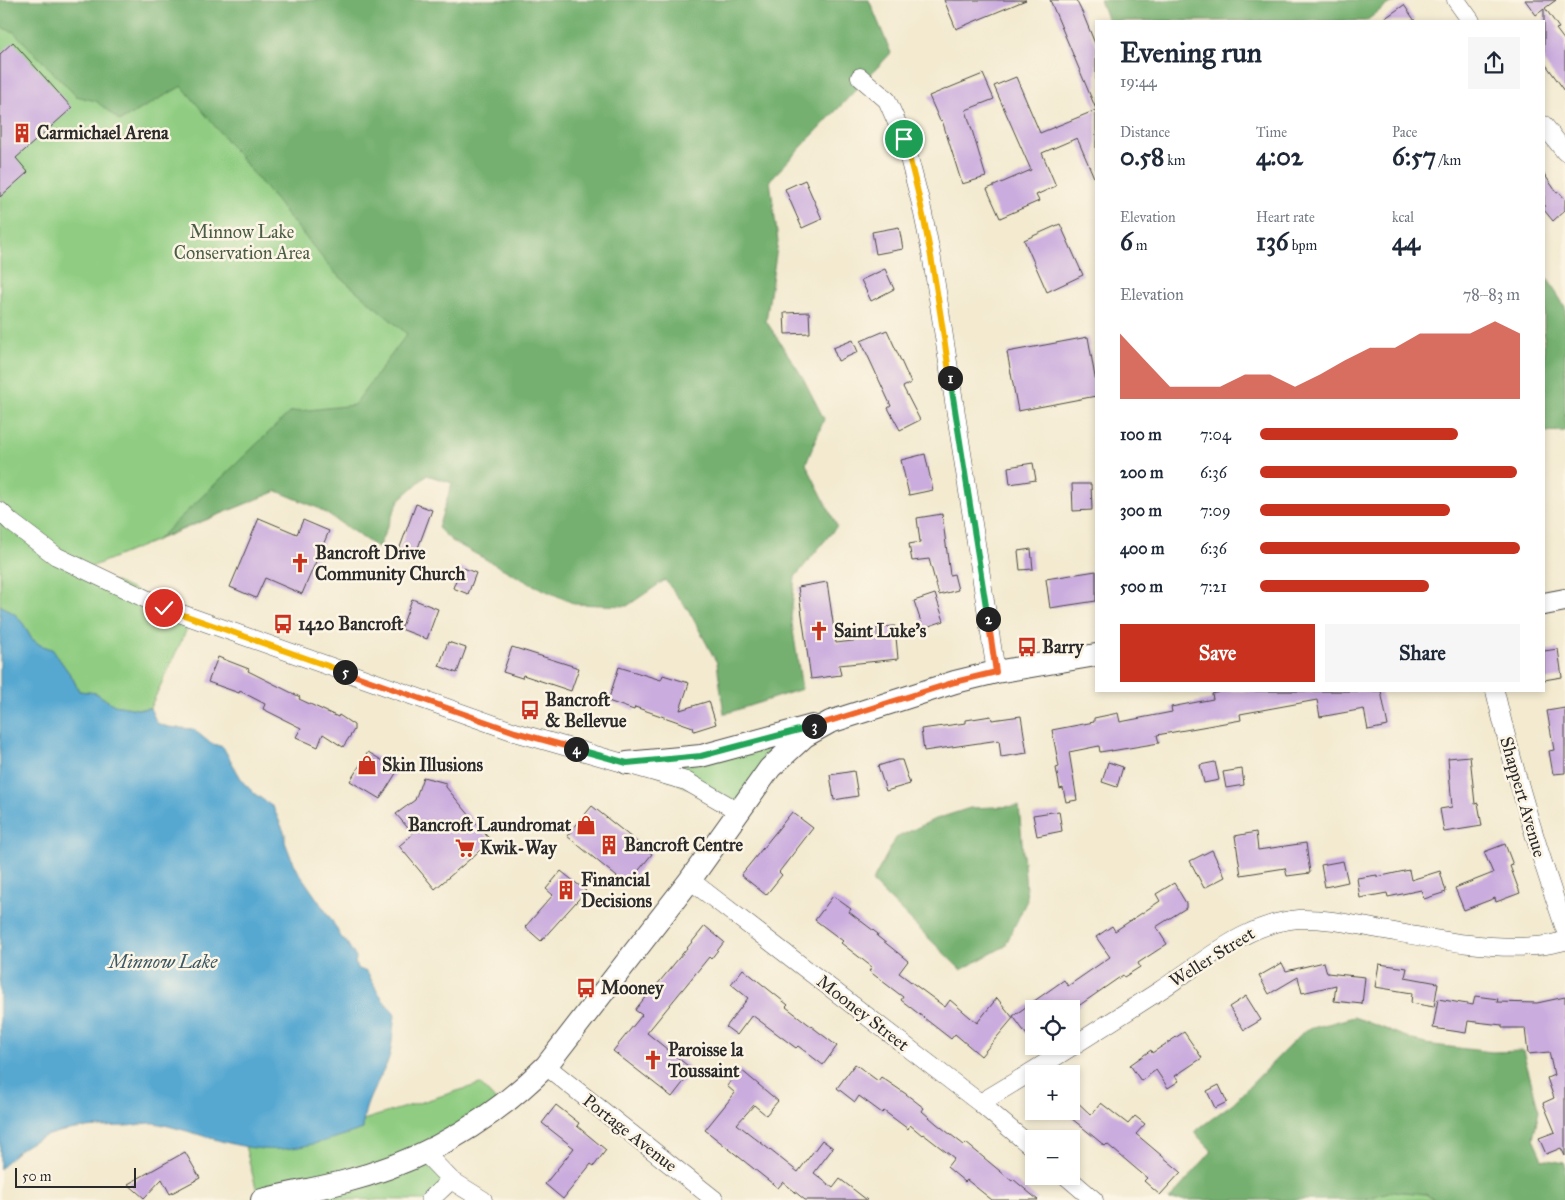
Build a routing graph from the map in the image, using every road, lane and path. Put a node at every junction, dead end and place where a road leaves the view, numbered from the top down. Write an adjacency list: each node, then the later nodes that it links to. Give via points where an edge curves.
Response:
1 (1456, 0): 2 (street)
2 (1470, 20)
3 (860, 77): 10 (street, via 887,100 904,139 921,204)
4 (1545, 126): 5 (street)
5 (1565, 152)
6 (0, 511): 13 (street, via 56,556 164,608 515,732)
7 (1565, 600): 8 (main road)
8 (1545, 604)
9 (1095, 655): 10 (main road)
10 (996, 672): 12 (main road)
11 (1495, 692): 16 (street, Shappert Avenue, via 1520,793)
12 (830, 722): 13 (main road, via 701,756); 14 (main road, via 805,736 770,768)
13 (627, 763): 14 (street, via 686,780)
14 (738, 812): 15 (main road)
15 (690, 880): 18 (main road); 19 (street, Mooney Street)
16 (1565, 929)
17 (1565, 941): 19 (street, Weller Street, via 1506,947 1341,922 1300,919 1272,923 1242,936)
18 (546, 1066): 21 (main road, via 491,1114); 27 (street, Portage Avenue)
19 (980, 1103): 20 (street, Mooney Street)
20 (1025, 1141)
21 (425, 1153): 22 (street); 24 (main road, via 352,1180)
22 (451, 1180): 25 (street); 26 (street)
23 (1076, 1185): 28 (street)
24 (262, 1200)
25 (430, 1200)
26 (483, 1200)
27 (715, 1200)
28 (1094, 1200)

